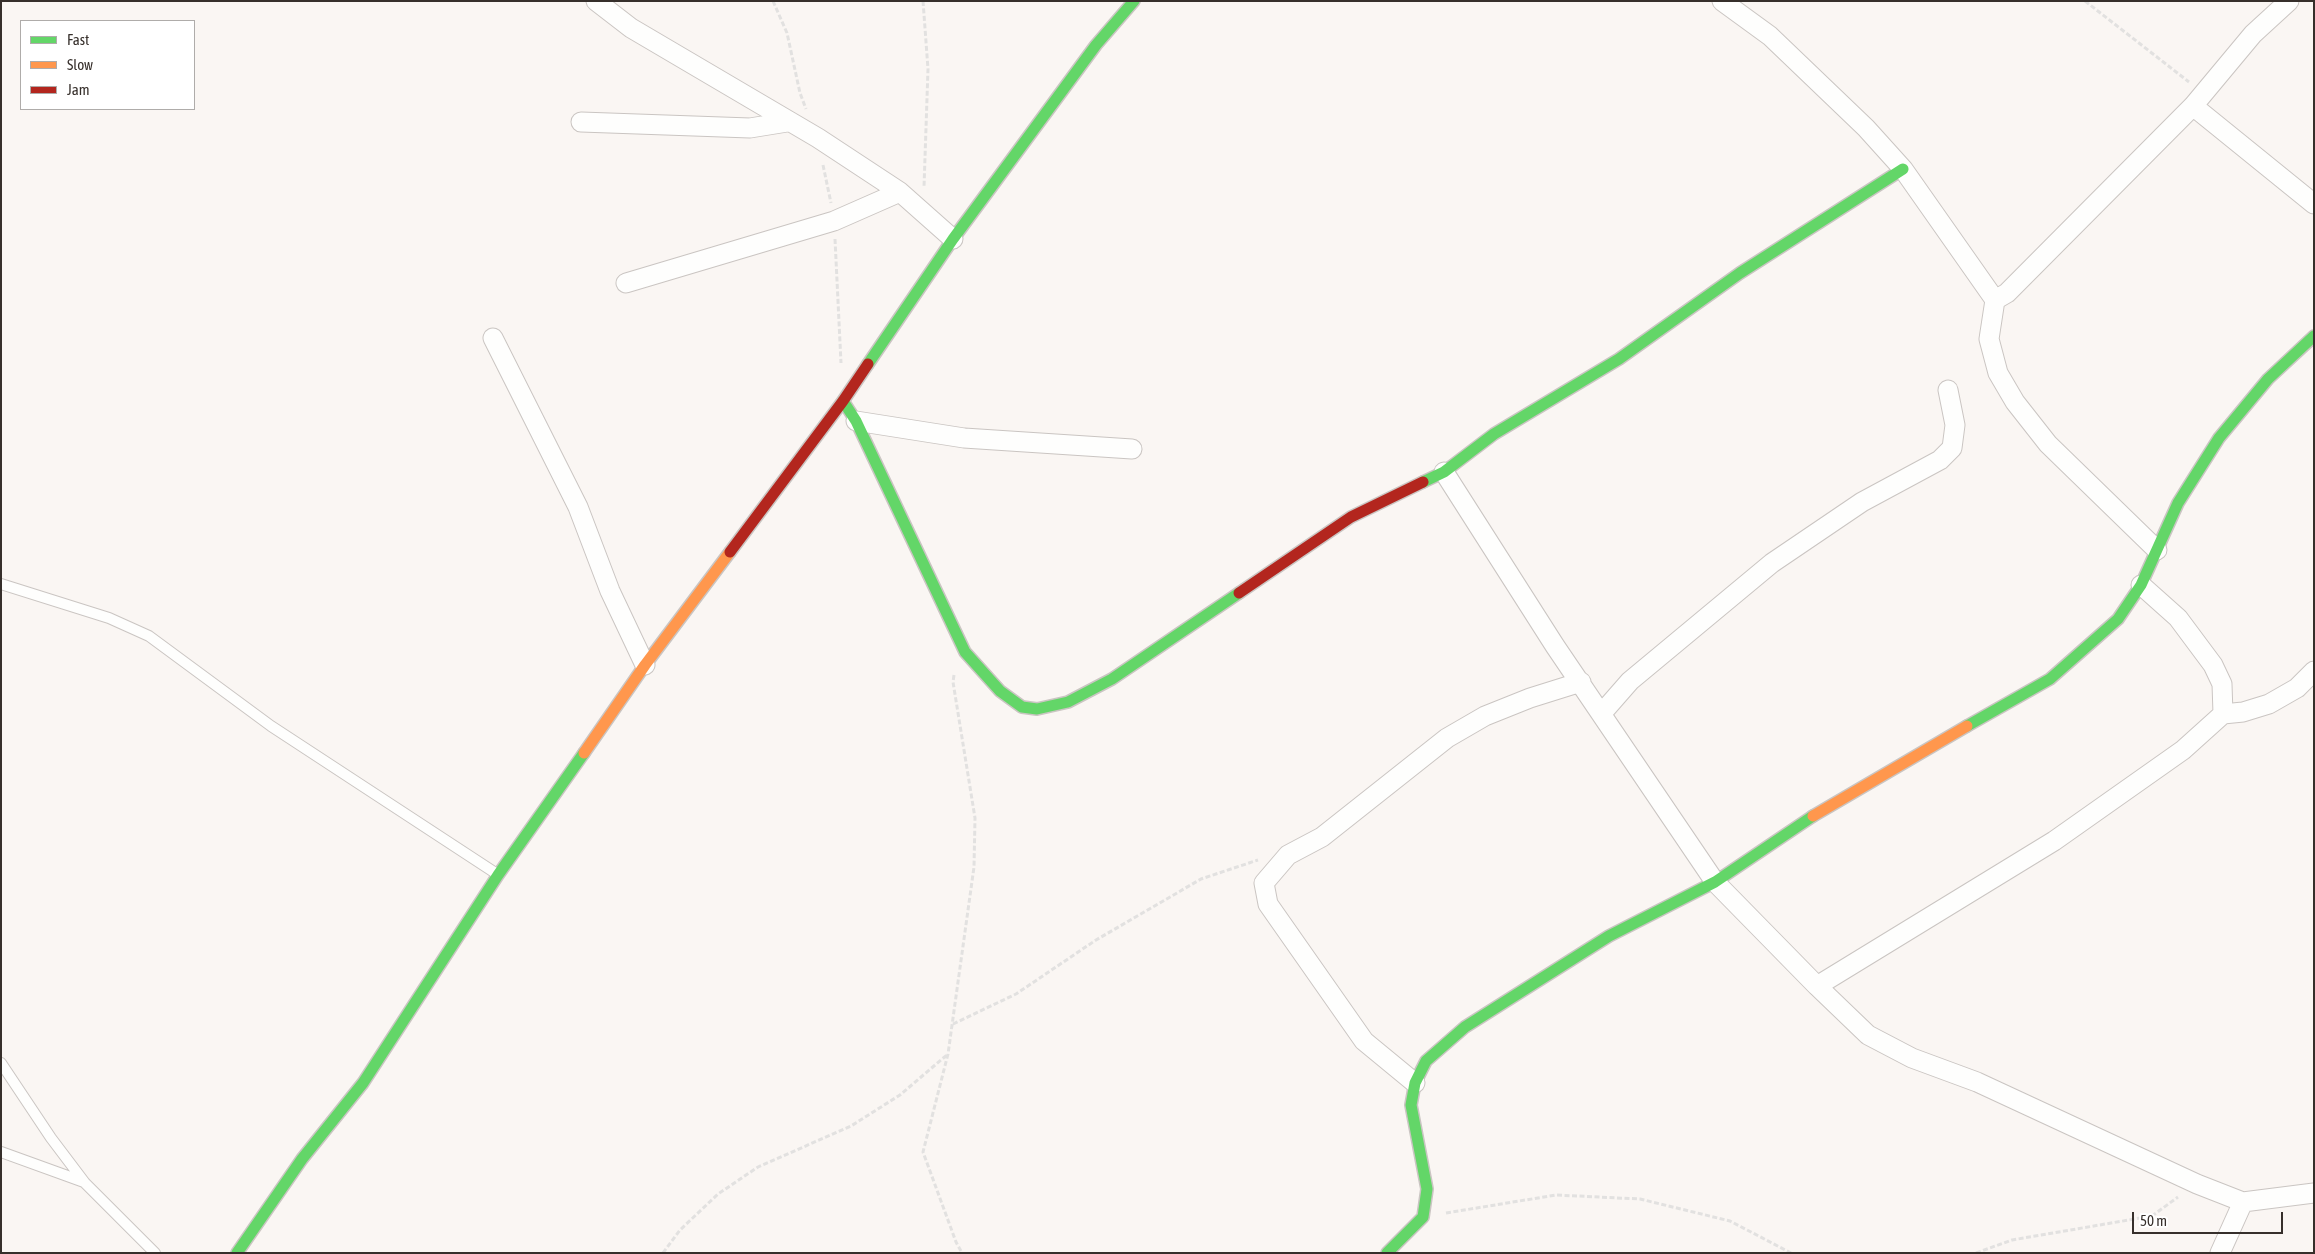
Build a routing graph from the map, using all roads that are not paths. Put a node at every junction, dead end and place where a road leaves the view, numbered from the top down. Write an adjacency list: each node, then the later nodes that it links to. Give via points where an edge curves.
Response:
1 (596, 1): 7 (street, via 631,28)
2 (1134, 1): 11 (street, via 1096,45)
3 (1722, 1): 8 (street, via 1770,36 1866,128)
4 (2289, 1): 5 (street, via 2253,34)
5 (2197, 99): 10 (street); 13 (street, via 2007,292)
6 (581, 122): 7 (street, via 750,128)
7 (787, 122): 9 (street, via 818,138)
8 (1903, 169): 13 (street); 20 (street, via 1740,273 1619,359 1494,434)
9 (900, 192): 11 (street); 12 (street, via 834,221)
10 (2314, 204)
11 (953, 239): 17 (street)
12 (626, 283)
13 (1995, 300): 21 (street, via 1989,339 1998,373 2015,402 2048,444)
14 (2314, 336): 21 (street, via 2268,379 2219,438 2178,503)
15 (493, 338): 24 (street, via 578,507 610,591)
16 (1948, 390): 27 (street, via 1955,426 1952,448 1940,460 1862,502 1772,563 1630,681)
17 (843, 401): 18 (street); 24 (street)
18 (856, 421): 19 (street, via 964,438); 20 (street, via 965,652 1000,690 1022,707 1037,709 1068,702 1112,679 1351,517)
19 (1132, 449)
20 (1444, 472): 26 (street)
21 (2157, 550): 23 (street)
22 (1, 584): 29 (lane, via 109,618 149,636 271,726)
23 (2141, 585): 28 (street, via 2178,618 2213,664 2222,684); 30 (street, via 2118,619 2050,679 1830,805)
24 (645, 665): 29 (street)
25 (2314, 671): 28 (street, via 2297,688 2269,704)
26 (1580, 682): 27 (street); 33 (street, via 1485,716 1447,738 1322,837 1288,855 1264,883 1268,904 1364,1041)
27 (1602, 713): 30 (street)
28 (2223, 714): 31 (street, via 2182,750 2054,841)
29 (498, 875): 39 (street, via 363,1083 302,1159)
30 (1715, 882): 31 (street); 33 (street, via 1609,936 1465,1027 1426,1061)
31 (1817, 986): 37 (street, via 1868,1035 1903,1053 1977,1082 2197,1184)
32 (1, 1063): 35 (lane)
33 (1415, 1082): 40 (street, via 1411,1105 1427,1189 1422,1217)
34 (1, 1152): 35 (lane)
35 (85, 1183): 38 (lane)
36 (2314, 1193): 37 (street)
37 (2243, 1202): 41 (street)
38 (155, 1253)
39 (237, 1253)
40 (1387, 1253)
41 (2220, 1253)

